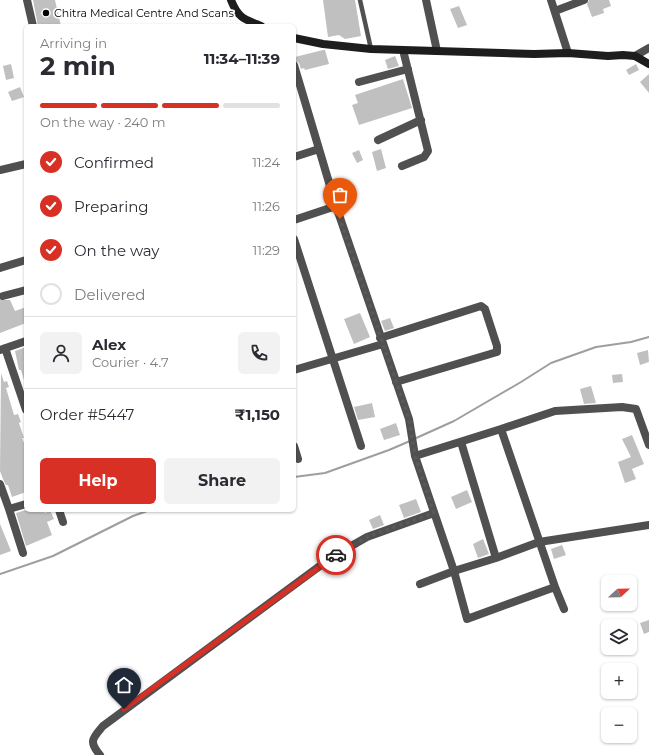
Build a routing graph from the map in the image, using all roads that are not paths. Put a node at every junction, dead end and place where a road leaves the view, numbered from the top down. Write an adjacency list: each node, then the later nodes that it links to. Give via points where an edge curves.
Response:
1 (27, 0): 8 (street)
2 (231, 0): 9 (street, via 243,19)
3 (360, 0): 12 (lane)
4 (426, 0): 14 (street)
5 (551, 0): 7 (street)
6 (584, 0): 7 (street)
7 (555, 11): 15 (street)
8 (33, 24)
9 (256, 24)
10 (296, 38): 12 (street)
11 (649, 48): 16 (street)
12 (371, 49): 13 (street)
13 (404, 50): 14 (street); 18 (street)
14 (437, 51): 15 (street)
15 (568, 53): 16 (street)
16 (636, 56): 17 (street)
17 (649, 64)
18 (408, 69): 20 (street); 21 (street)
19 (296, 72): 23 (street)
20 (359, 82)
21 (421, 120): 22 (street); 26 (street, via 427,154)
22 (378, 140)
23 (319, 149): 24 (street); 28 (street)
24 (296, 156)
25 (24, 164): 27 (street)
26 (402, 166)
27 (0, 170)
28 (336, 206): 29 (street); 35 (street)
29 (296, 219)
30 (296, 245): 38 (street)
31 (24, 261): 32 (street)
32 (0, 268)
33 (24, 291): 34 (street)
34 (3, 296)
35 (382, 341): 38 (street); 40 (street); 40 (street, via 481,306 485,309 497,352)
36 (24, 342): 37 (street)
37 (3, 349): 41 (street)
38 (334, 359): 39 (street); 45 (street)
39 (296, 369)
40 (396, 382): 47 (street, via 412,433)
41 (24, 405)
42 (501, 429): 43 (street); 44 (street, via 555,411 636,408); 56 (street)
43 (461, 442): 47 (street); 58 (street)
44 (649, 445)
45 (361, 446)
46 (296, 452): 48 (street)
47 (415, 456): 53 (street)
48 (298, 459)
49 (0, 484): 51 (street)
50 (24, 505): 51 (street)
51 (8, 509): 57 (street)
52 (60, 512): 54 (street)
53 (434, 513): 59 (street); 63 (street, via 367,537 332,557 103,726 93,738 92,744)
54 (63, 522)
55 (649, 525): 56 (street)
56 (540, 542): 58 (street); 61 (street)
57 (23, 553)
58 (496, 558): 59 (street)
59 (454, 571): 60 (street); 61 (street, via 467,619)
60 (420, 584)
61 (555, 588): 62 (street)
62 (564, 609)
63 (100, 755)

